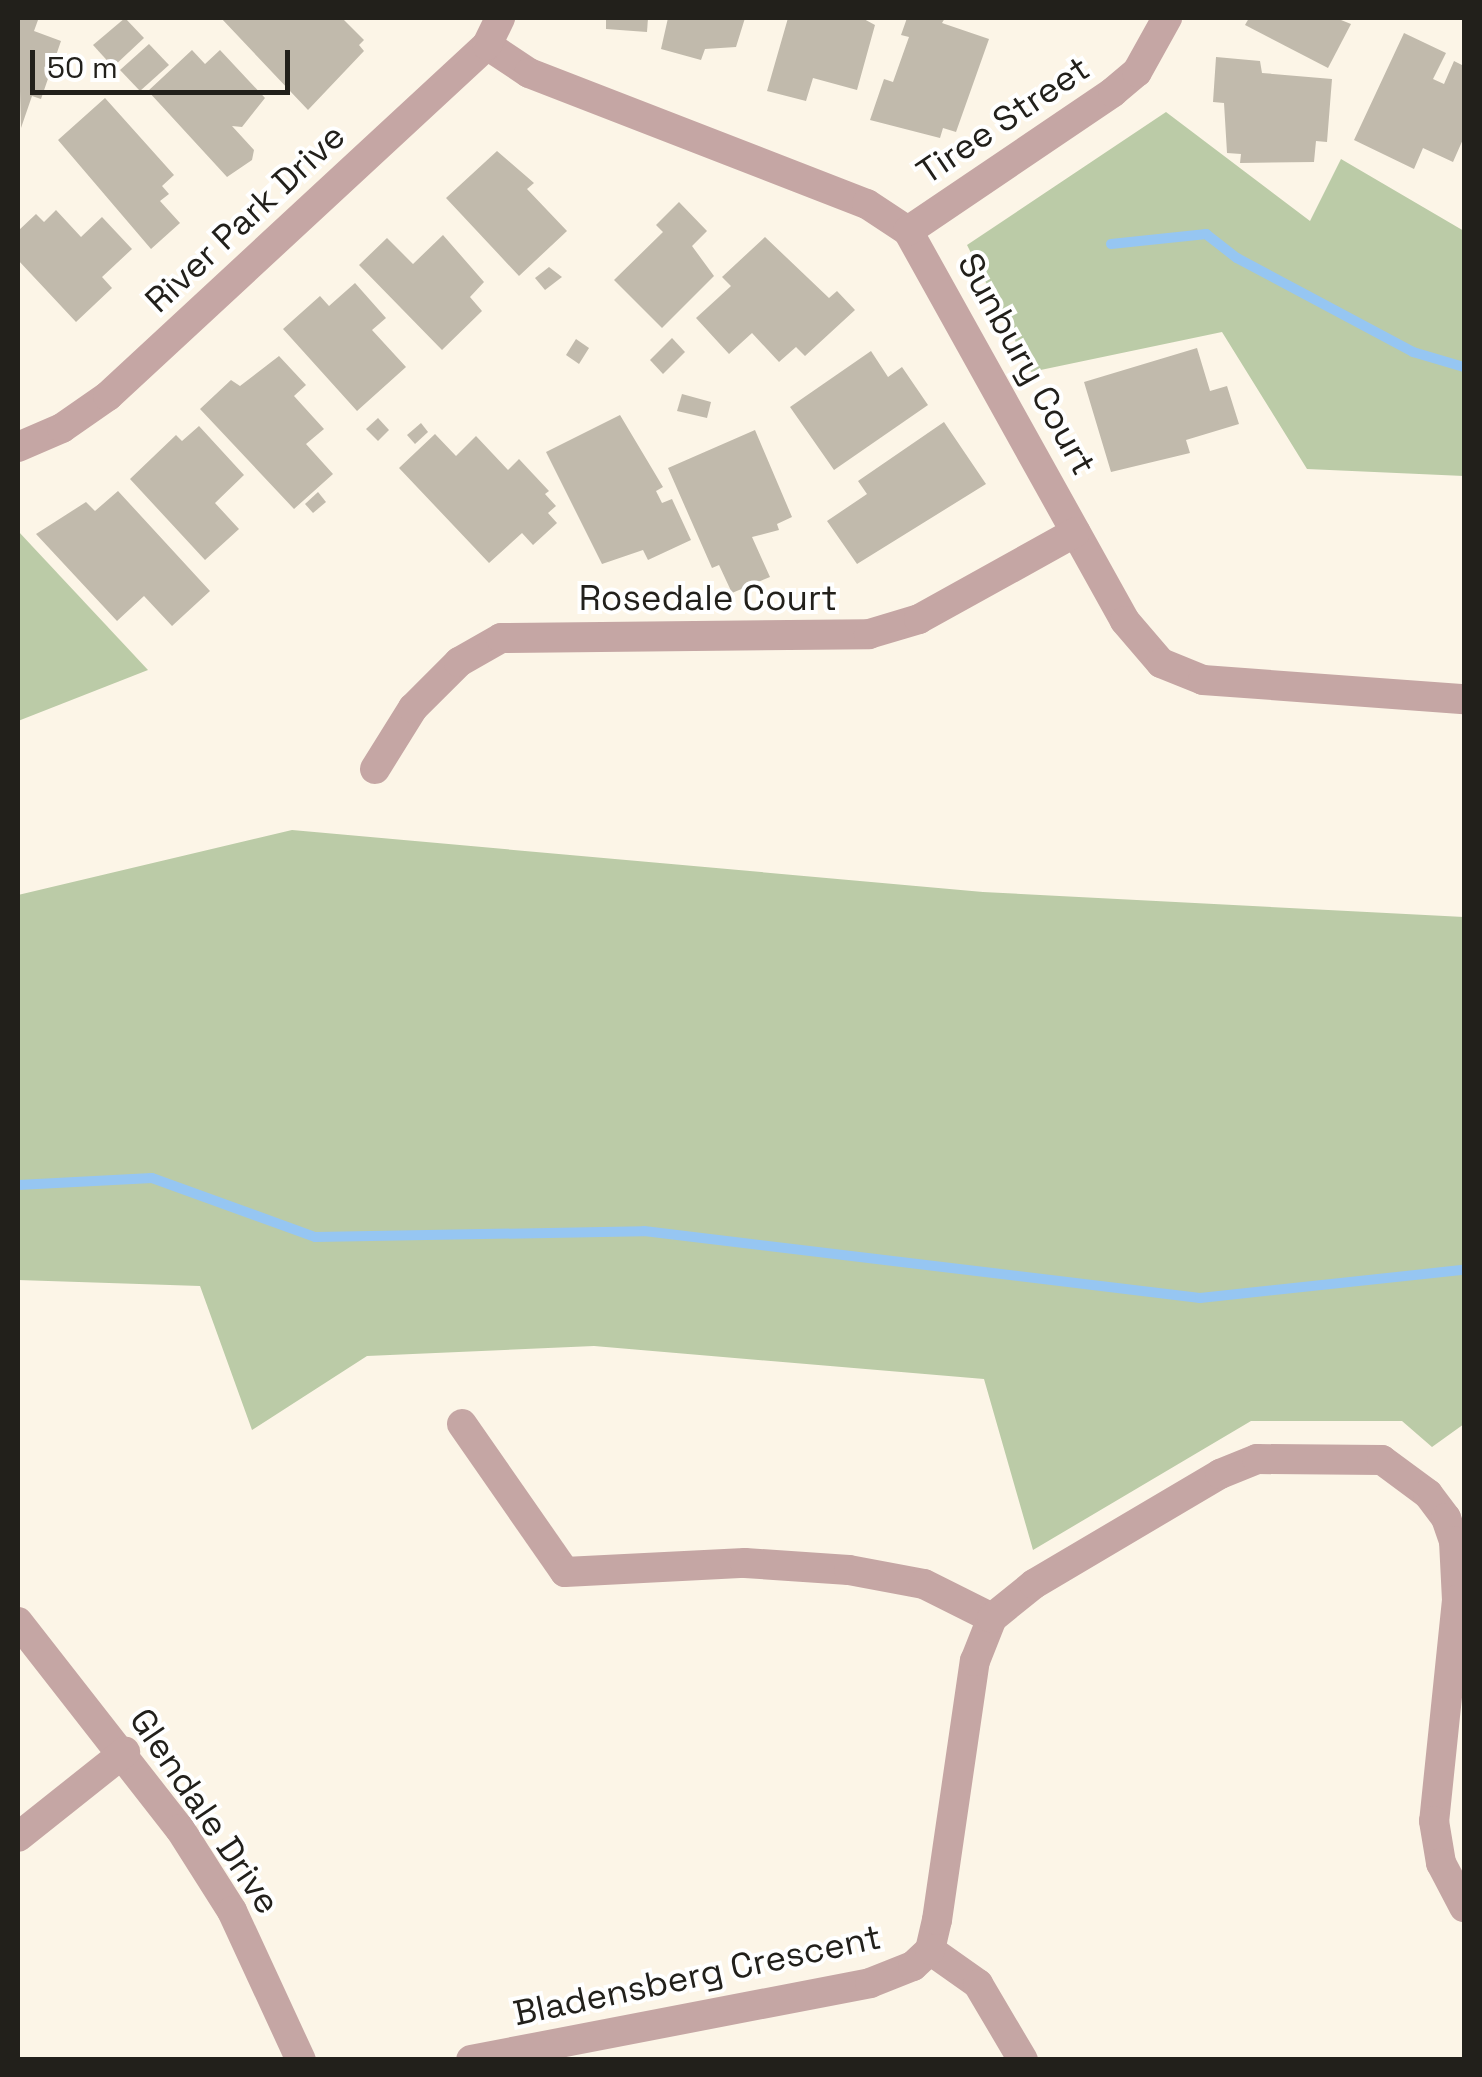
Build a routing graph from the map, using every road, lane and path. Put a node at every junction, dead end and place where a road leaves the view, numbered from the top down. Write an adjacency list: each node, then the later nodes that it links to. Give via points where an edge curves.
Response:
1 (1167, 18): 3 (street, Tiree Street, via 1138,72)
2 (494, 31): 3 (street, Sunbury Court, via 530,72 867,204); 4 (street, River Park Drive, via 108,396 62,428)
3 (908, 231): 5 (street, Sunbury Court)
4 (18, 447)
5 (1076, 532): 6 (street, Sunbury Court, via 1125,622 1178,673 1220,682); 7 (street, Rosedale Court, via 919,619 869,634 501,638 459,662 413,708)
6 (1464, 698)
7 (376, 769)
8 (462, 1424): 9 (street, via 566,1572 745,1563 849,1570 924,1584)
9 (992, 1618): 13 (street, via 1034,1584 1257,1459 1358,1456 1405,1474 1446,1518 1454,1542 1457,1600 1434,1821 1441,1863); 14 (street, Bladensberg Crescent, via 976,1661)
10 (18, 1622): 11 (street, Glendale Drive)
11 (125, 1752): 12 (street); 15 (street, Glendale Drive, via 232,1911)
12 (18, 1837)
13 (1464, 1907)
14 (930, 1950): 16 (street, Bladensberg Crescent, via 913,1966 870,1983); 17 (street, via 978,1984)
15 (301, 2060)
16 (470, 2060)
17 (1024, 2060)

